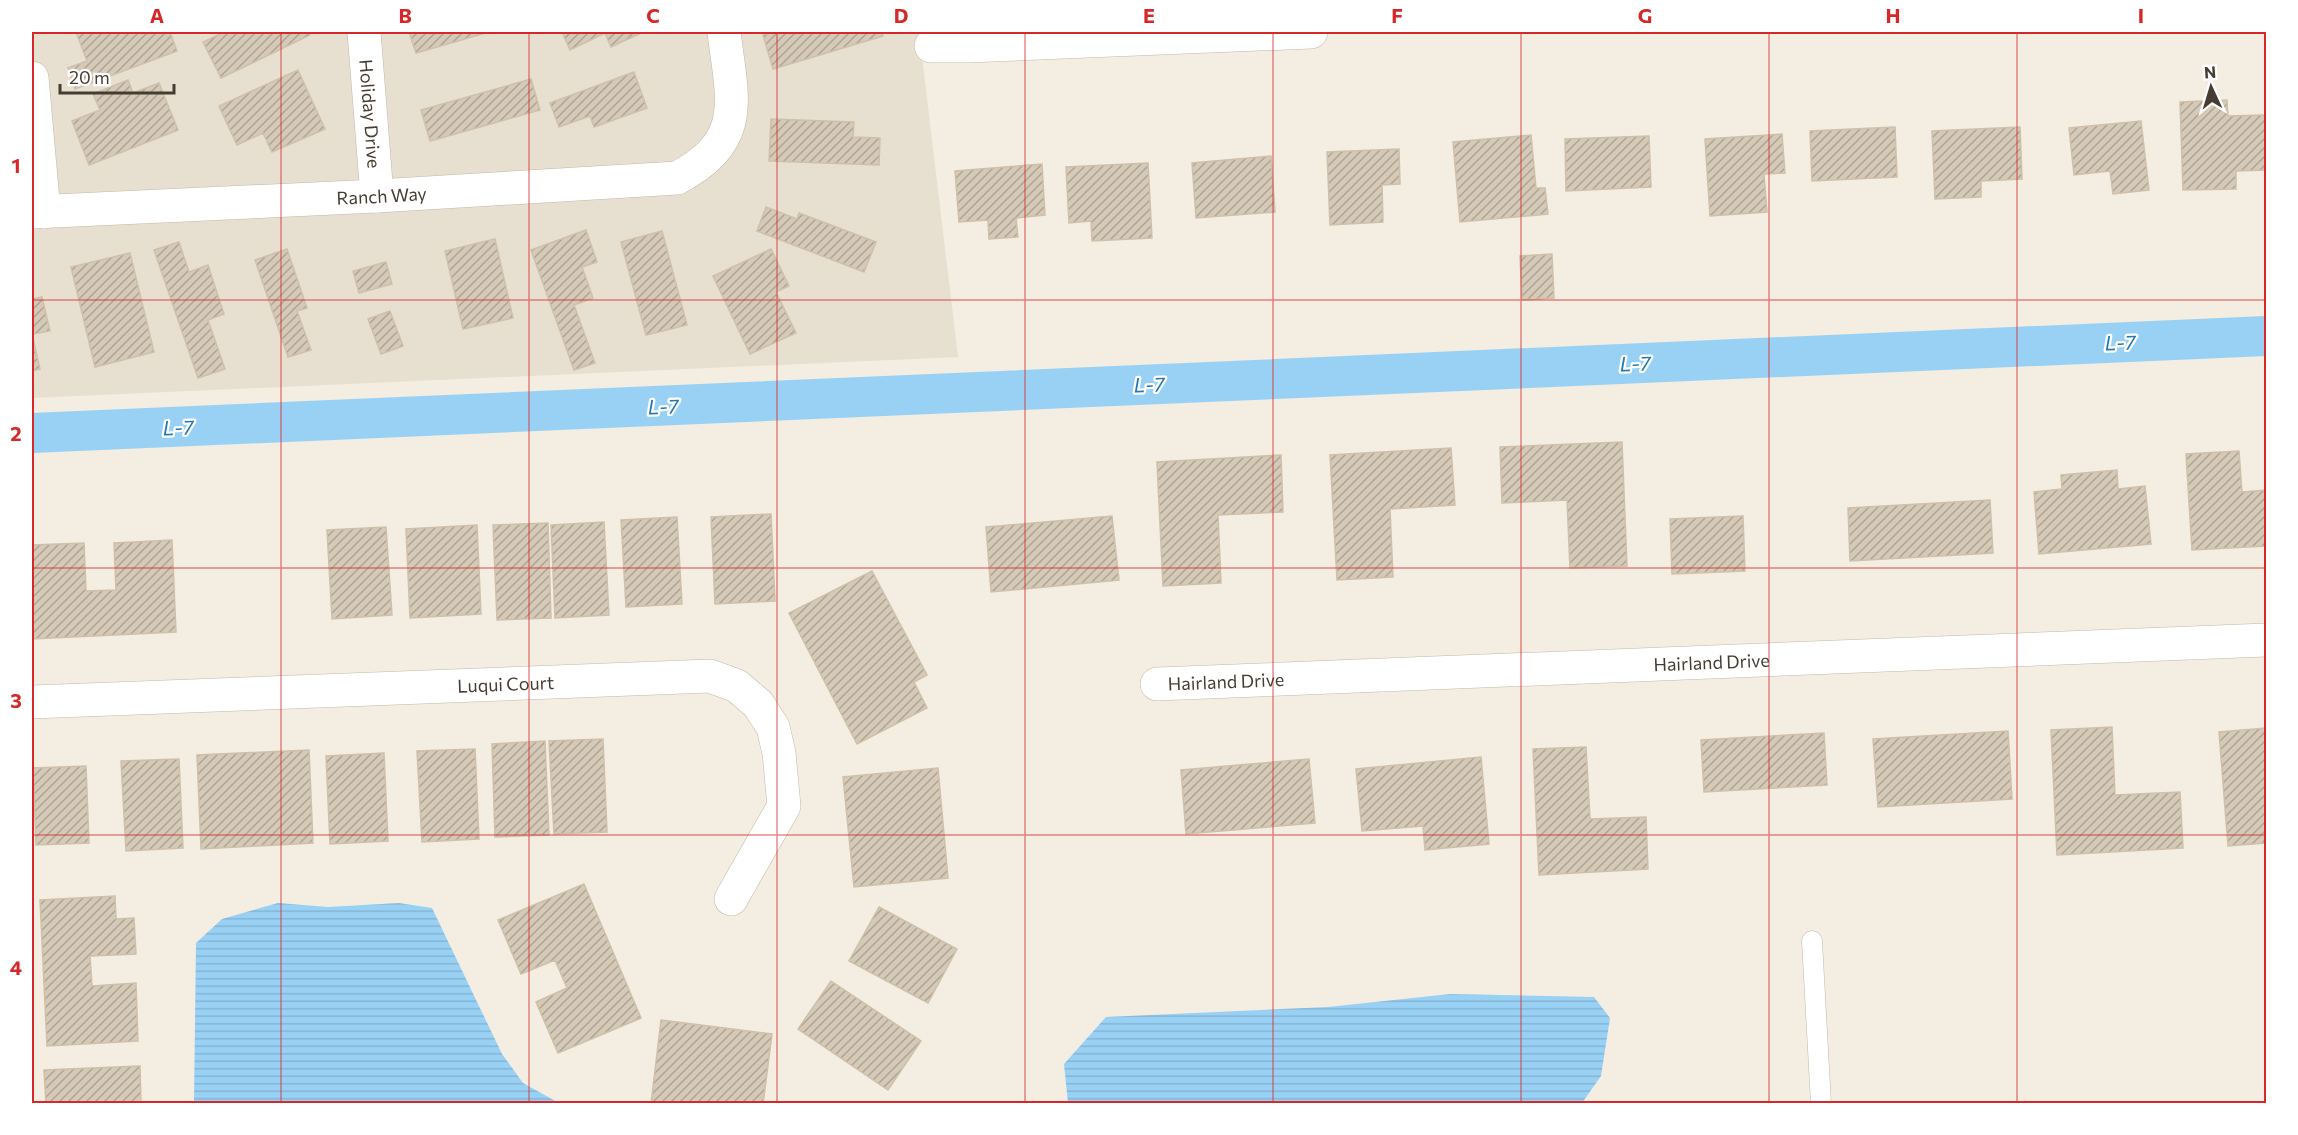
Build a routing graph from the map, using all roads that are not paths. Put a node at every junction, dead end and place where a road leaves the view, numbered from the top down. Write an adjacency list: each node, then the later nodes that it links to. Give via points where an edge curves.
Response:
1 (364, 32): 6 (street, Holiday Drive)
2 (724, 32): 6 (street, Ranch Way, via 732,97 730,124 719,148 700,167 677,178)
3 (1311, 32): 4 (street)
4 (931, 46)
5 (32, 78): 7 (street)
6 (377, 196): 7 (street, Ranch Way)
7 (38, 212)
8 (2266, 640): 9 (street, Hairland Drive)
9 (1156, 684)
10 (32, 702): 11 (street, Luqui Court, via 710,676 737,686 758,704 773,727 784,806)
11 (731, 899)
12 (1812, 941): 13 (lane)
13 (1821, 1104)

